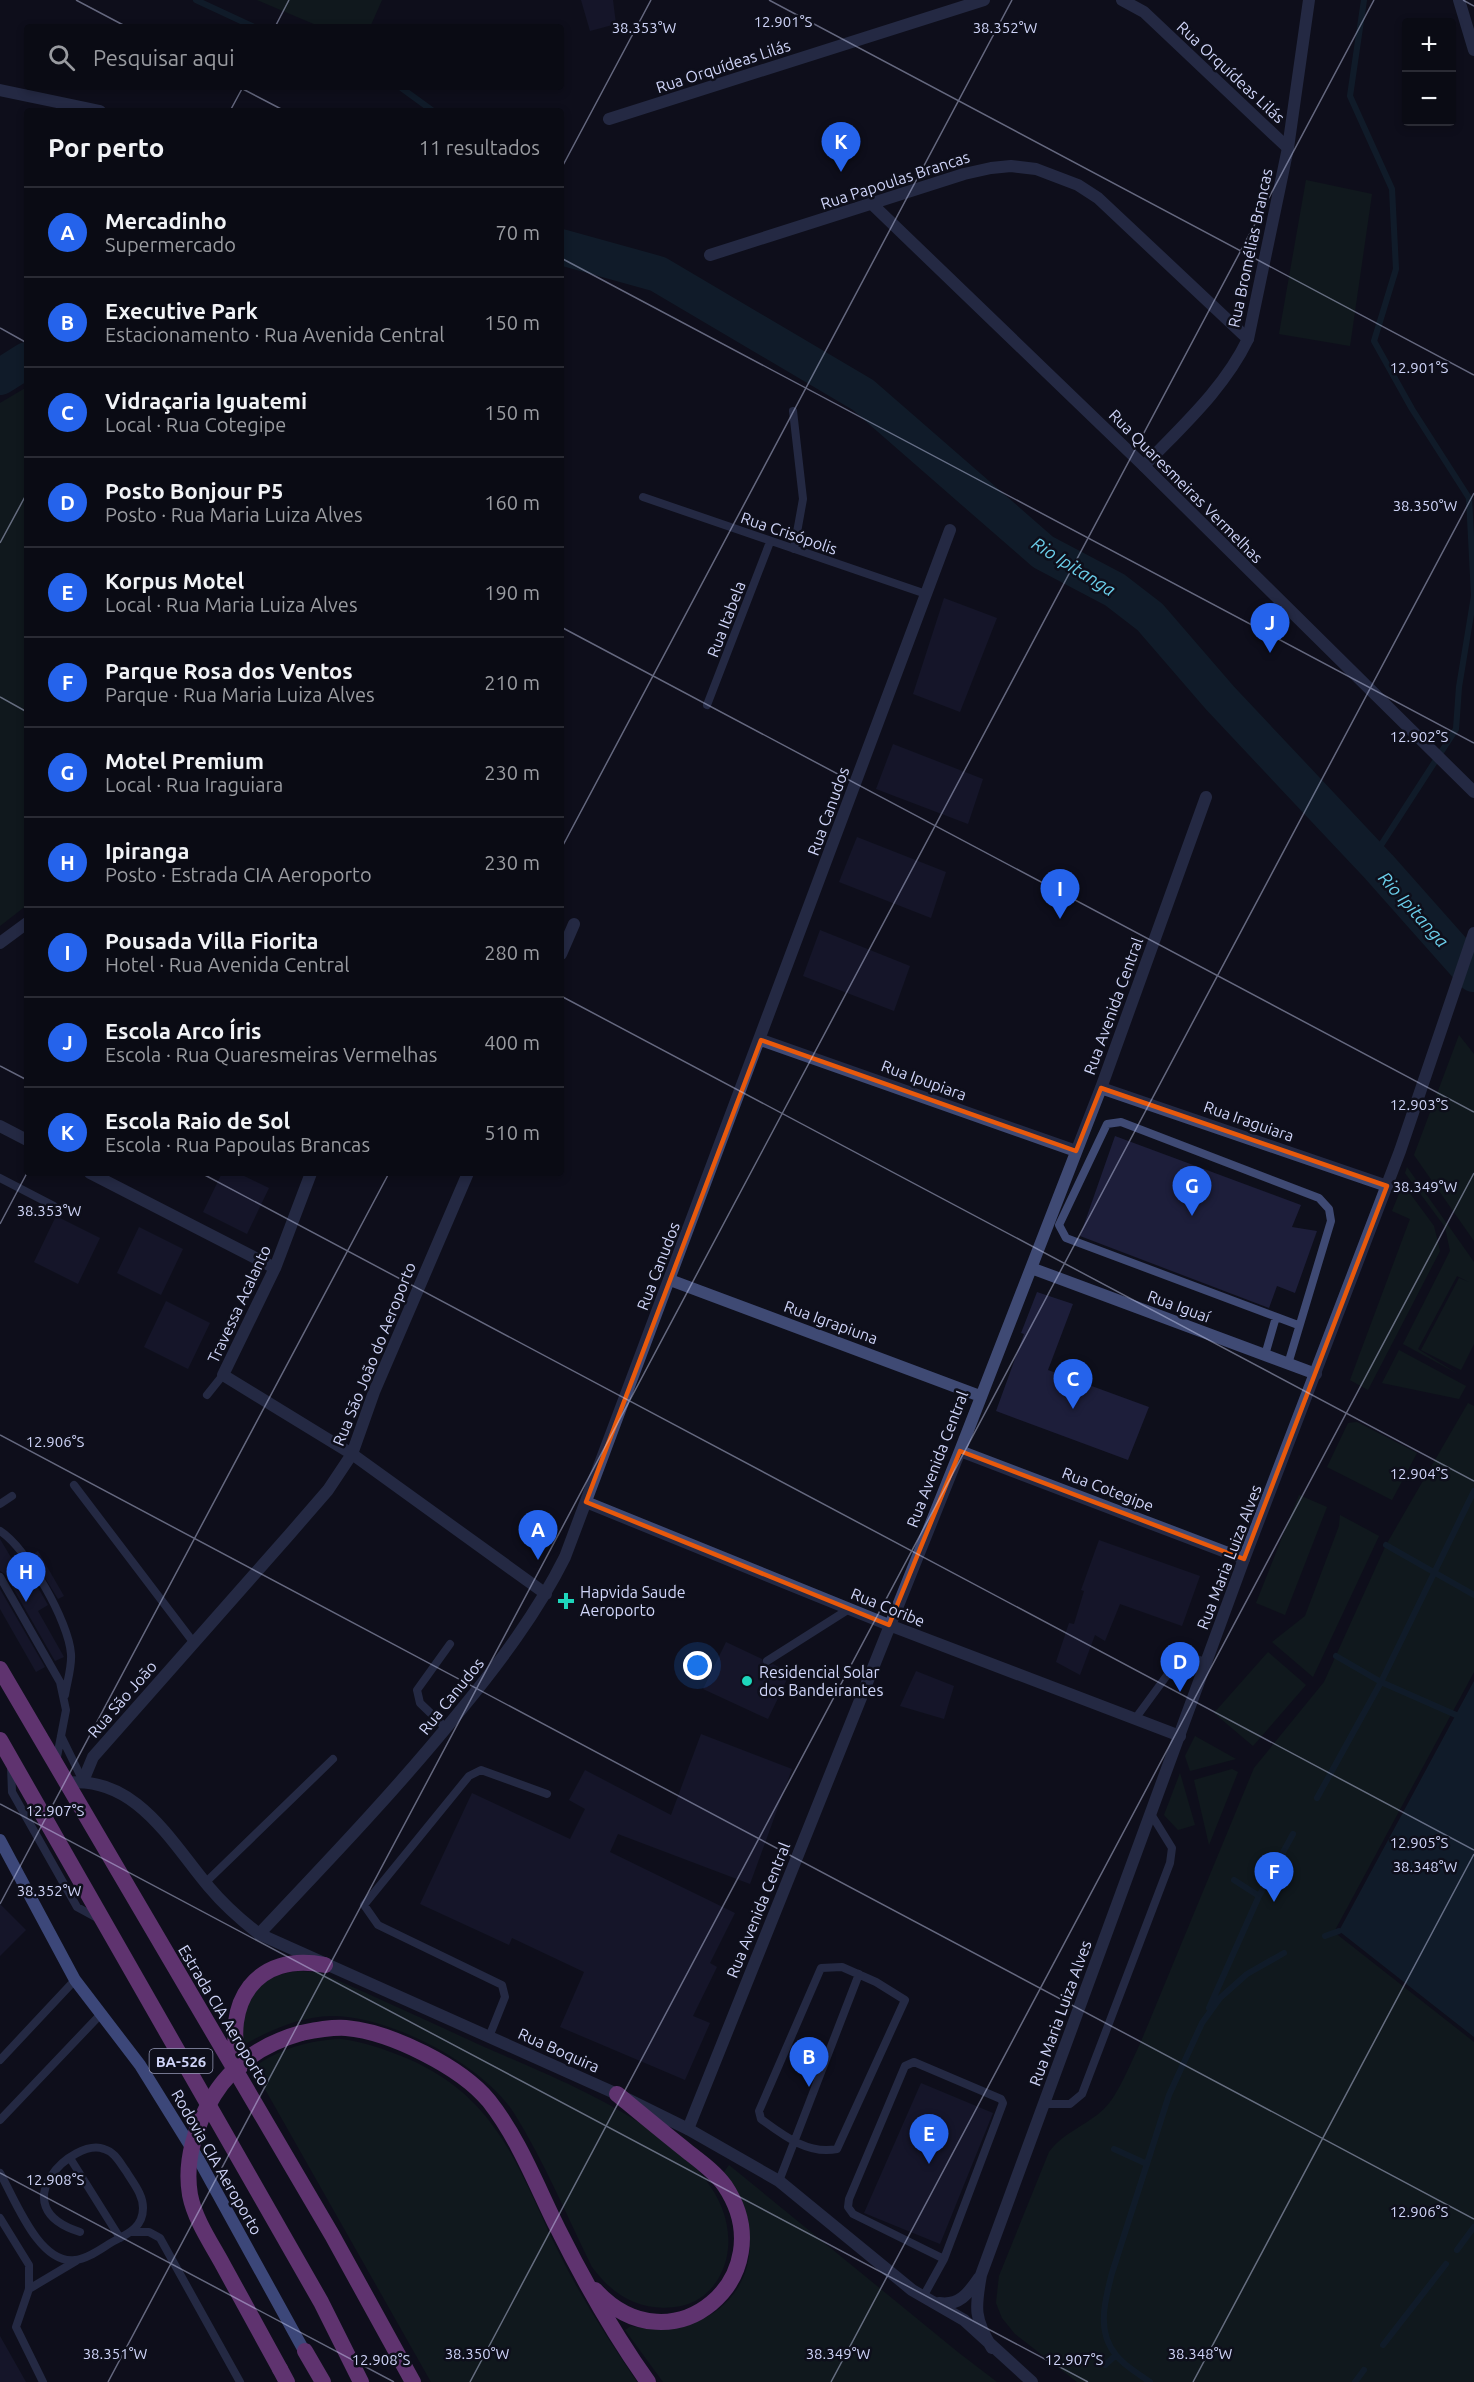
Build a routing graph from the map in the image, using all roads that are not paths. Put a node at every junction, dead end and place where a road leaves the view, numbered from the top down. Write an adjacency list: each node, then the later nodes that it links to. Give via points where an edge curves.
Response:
1 (984, 0): 8 (street, Rua Orquídeas Lilás)
2 (1122, 0): 9 (street, Rua Orquídeas Lilás, via 1144,12)
3 (1309, 0): 9 (street, Rua Bromélias Brancas)
4 (1459, 0): 5 (street)
5 (1474, 50)
6 (0, 90): 7 (street)
7 (86, 108)
8 (609, 119)
9 (1288, 148): 12 (street, Rua Bromélias Brancas)
10 (873, 205): 11 (street, Rua Papoulas Brancas); 12 (street, Rua Papoulas Brancas, via 991,168 1011,166 1056,175 1098,198); 14 (street, Rua Quaresmeiras Vermelhas)
11 (710, 255)
12 (1248, 339): 14 (street, Rua Bromélias Brancas, via 1207,400)
13 (793, 411): 18 (lane, via 803,499)
14 (1144, 466): 21 (street, Rua Quaresmeiras Vermelhas)
15 (643, 497): 17 (lane, Rua Crisópolis)
16 (950, 530): 19 (street, Rua Canudos)
17 (770, 542): 18 (lane, Rua Crisópolis); 20 (lane, Rua Itabela)
18 (794, 549): 19 (lane, Rua Crisópolis)
19 (926, 594): 28 (street, Rua Canudos)
20 (707, 705)
21 (1474, 792)
22 (1206, 797): 29 (street, Rua Avenida Central)
23 (574, 924): 27 (street)
24 (24, 925): 26 (street)
25 (1474, 933): 37 (street, Rua Maria Luiza Alves)
26 (0, 943)
27 (564, 947)
28 (761, 1040): 32 (street, Rua Ipupiara); 41 (street, Rua Canudos)
29 (1101, 1088): 32 (street, Rua Avenida Central); 37 (street, Rua Iraguiara)
30 (0, 1126): 31 (street)
31 (24, 1138)
32 (1076, 1151): 40 (street, Rua Avenida Central)
33 (96, 1176): 39 (street)
34 (310, 1176): 39 (street, Travessa Acalanto)
35 (467, 1176): 51 (street, Rua São João do Aeroporto)
36 (0, 1178): 38 (lane)
37 (1387, 1186): 46 (street, Rua Maria Luiza Alves)
38 (54, 1206)
39 (275, 1268): 47 (street, Travessa Acalanto)
40 (1030, 1268): 44 (street, Rua Iguaí); 49 (street, Rua Avenida Central)
41 (670, 1280): 49 (street, Rua Igrapiuna); 54 (street, Rua Canudos)
42 (1276, 1317): 43 (lane); 43 (lane, via 1070,1240 1062,1233 1059,1225 1107,1124 1121,1122 1324,1200 1331,1221); 44 (lane)
43 (1298, 1325): 45 (lane)
44 (1265, 1355): 45 (street, Rua Iguaí)
45 (1288, 1364): 46 (street, Rua Iguaí)
46 (1316, 1374): 57 (street, Rua Maria Luiza Alves)
47 (223, 1375): 48 (lane); 51 (street, Travessa Acalanto)
48 (207, 1395)
49 (980, 1396): 50 (street, Rua Avenida Central)
50 (960, 1451): 57 (street, Rua Cotegipe); 61 (street, Rua Avenida Central)
51 (352, 1454): 59 (street, Travessa Acalanto); 62 (street, Rua São João do Aeroporto, via 320,1499)
52 (74, 1485): 62 (lane)
53 (12, 1496): 55 (lane)
54 (586, 1502): 59 (street, Rua Canudos); 60 (street, Rua Coribe)
55 (0, 1504)
56 (0, 1531): 67 (lane, via 20,1547 66,1630 71,1656)
57 (1244, 1559): 65 (street, Rua Maria Luiza Alves)
58 (0, 1577): 67 (lane, via 60,1682)
59 (546, 1594): 69 (street, Rua Canudos)
60 (849, 1609): 61 (street, Rua Coribe); 64 (lane)
61 (889, 1625): 68 (street, Rua Coribe); 92 (street, Rua Avenida Central)
62 (194, 1643): 75 (street, Rua São João, via 93,1757)
63 (450, 1644): 69 (lane, via 417,1690 420,1703)
64 (767, 1661)
65 (1207, 1662): 68 (lane, via 1188,1657 1176,1663); 71 (street, Rua Maria Luiza Alves)
66 (0, 1669): 74 (highway, Estrada CIA Aeroporto / BA-526)
67 (64, 1700): 70 (lane)
68 (1136, 1719): 71 (street, Rua Coribe)
69 (446, 1728): 81 (street, Rua Canudos, via 408,1776)
70 (61, 1736): 74 (lane); 75 (lane)
71 (1180, 1736): 78 (street, Rua Maria Luiza Alves)
72 (0, 1740): 114 (highway, BA-526, via 321,2302)
73 (333, 1759): 80 (lane)
74 (55, 1766): 76 (highway, Estrada CIA Aeroporto / BA-526)
75 (83, 1781): 76 (street, Rua Boquira); 80 (street, Rua Boquira, via 101,1784 135,1804 173,1839)
76 (65, 1783): 88 (highway, Estrada CIA Aeroporto / BA-526)
77 (547, 1794): 86 (lane, via 481,1770 469,1776 364,1905 378,1925 502,1985 504,1997)
78 (1151, 1814): 90 (street, Rua Maria Luiza Alves); 90 (lane, via 1172,1848 1170,1863 1082,2094 1070,2104)
79 (0, 1840): 84 (main road, Rodovia CIA Aeroporto / BA-526)
80 (205, 1882): 81 (street, Rua Boquira)
81 (259, 1934): 82 (street, Rua Boquira)
82 (325, 1965): 86 (street, Rua Boquira); 88 (highway, via 308,1961 284,1963 264,1973 246,1993 237,2013 234,2036)
83 (859, 1974): 93 (lane); 93 (lane, via 842,1966 821,1968 759,2111 760,2119); 93 (lane, via 905,2000 903,2010 837,2149 826,2151)
84 (75, 1980): 85 (main road, Rodovia CIA Aeroporto / BA-526); 87 (lane)
85 (100, 2015): 91 (lane); 108 (main road, Rodovia CIA Aeroporto / BA-526, via 161,2096)
86 (489, 2037): 89 (street, Rua Boquira)
87 (0, 2060)
88 (247, 2088): 115 (highway, Estrada CIA Aeroporto / BA-526)
89 (617, 2094): 92 (street, Rua Boquira); 103 (highway, via 724,2185 741,2226 740,2259 716,2302 690,2318 660,2324 628,2316 604,2300)
90 (1044, 2104): 104 (street, Rua Maria Luiza Alves)
91 (0, 2120)
92 (688, 2129): 96 (street, Rua Boquira)
93 (792, 2141): 96 (lane)
94 (70, 2158): 98 (lane, via 45,2182 40,2195 42,2207 52,2220); 99 (lane, via 93,2146 116,2156 140,2193 143,2208); 100 (lane)
95 (0, 2173): 102 (lane, via 39,2243 63,2261)
96 (779, 2181): 106 (street, Rua Boquira)
97 (0, 2218): 105 (lane, via 29,2265)
98 (80, 2232)
99 (133, 2232): 100 (lane); 111 (lane, via 149,2232 160,2238)
100 (120, 2238): 102 (lane)
101 (944, 2259): 101 (lane, via 852,2214 848,2207 905,2066 914,2061 1003,2103); 106 (lane)
102 (78, 2260): 105 (lane)
103 (580, 2273): 109 (highway, bridge, via 504,2120 471,2084 430,2058 381,2036 345,2028 284,2038 252,2054 221,2084 201,2118 190,2156 189,2176 190,2196 200,2223); 116 (highway, via 616,2337)
104 (981, 2275): 106 (street, Rua Maria Luiza Alves, via 967,2295 955,2303); 107 (street, Rua Maria Luiza Alves, via 977,2320)
105 (29, 2289): 110 (lane, via 16,2327)
106 (926, 2300): 107 (street, Rua Boquira, via 961,2318)
107 (992, 2348): 117 (street, Rua Boquira)
108 (305, 2351): 112 (main road, Rodovia CIA Aeroporto); 113 (highway)
109 (284, 2376)
110 (43, 2382)
111 (240, 2382)
112 (318, 2382)
113 (323, 2382)
114 (361, 2382)
115 (413, 2382)
116 (648, 2382)
117 (1032, 2382)

